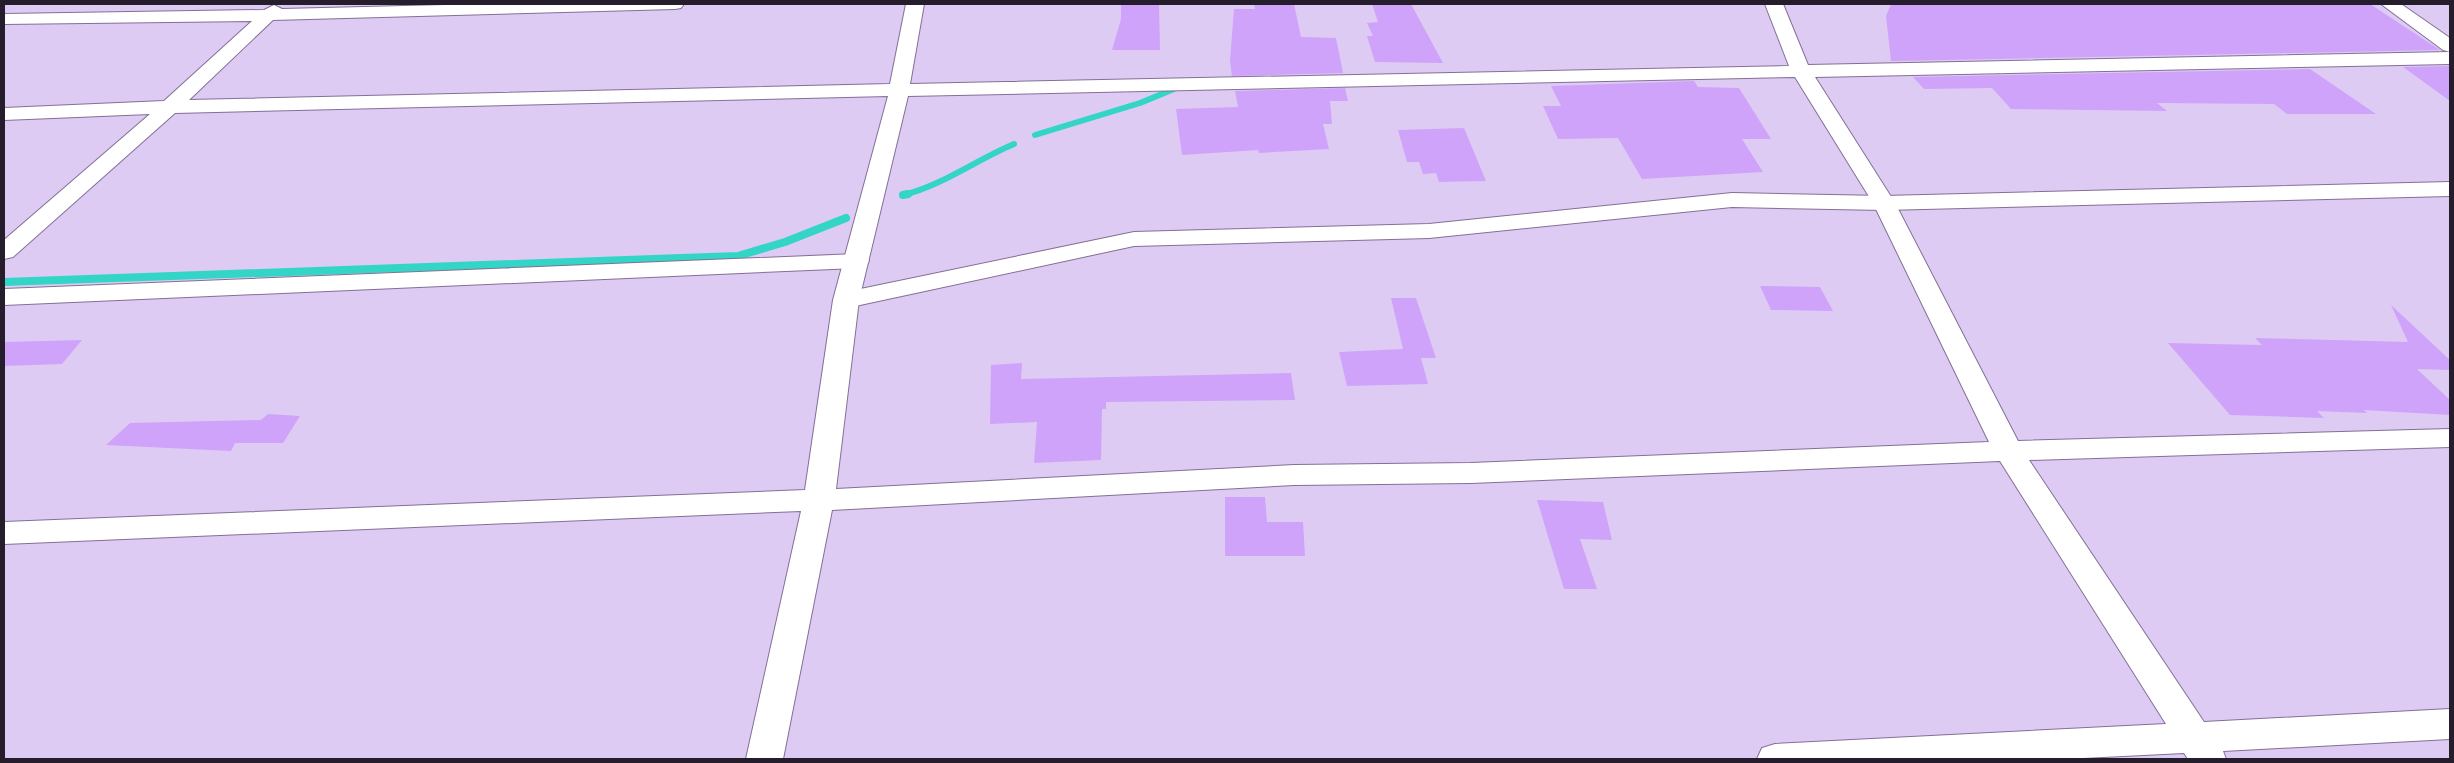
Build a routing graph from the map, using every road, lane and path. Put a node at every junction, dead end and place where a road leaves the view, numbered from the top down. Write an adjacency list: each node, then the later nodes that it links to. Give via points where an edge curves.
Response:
1 (675, 4): 5 (street)
2 (915, 4): 10 (street)
3 (1774, 4): 9 (street)
4 (2390, 4): 7 (street)
5 (275, 9): 6 (street); 11 (street)
6 (4, 19)
7 (2450, 46)
8 (2450, 58): 9 (street)
9 (1801, 71): 10 (street); 14 (street)
10 (899, 90): 11 (street); 16 (street)
11 (170, 107): 12 (street); 15 (street)
12 (4, 114)
13 (2450, 189): 14 (street)
14 (1884, 203): 18 (street, via 1732,200 1429,231 1134,239); 20 (street)
15 (4, 252)
16 (857, 261): 17 (street); 18 (street)
17 (4, 297)
18 (846, 300): 21 (street)
19 (2450, 438): 20 (street)
20 (2008, 451): 21 (street, via 1471,473 1294,475); 24 (street)
21 (819, 500): 22 (street); 25 (street)
22 (4, 533)
23 (2450, 724): 24 (street)
24 (2201, 748): 26 (street)
25 (766, 759)
26 (1774, 759)

